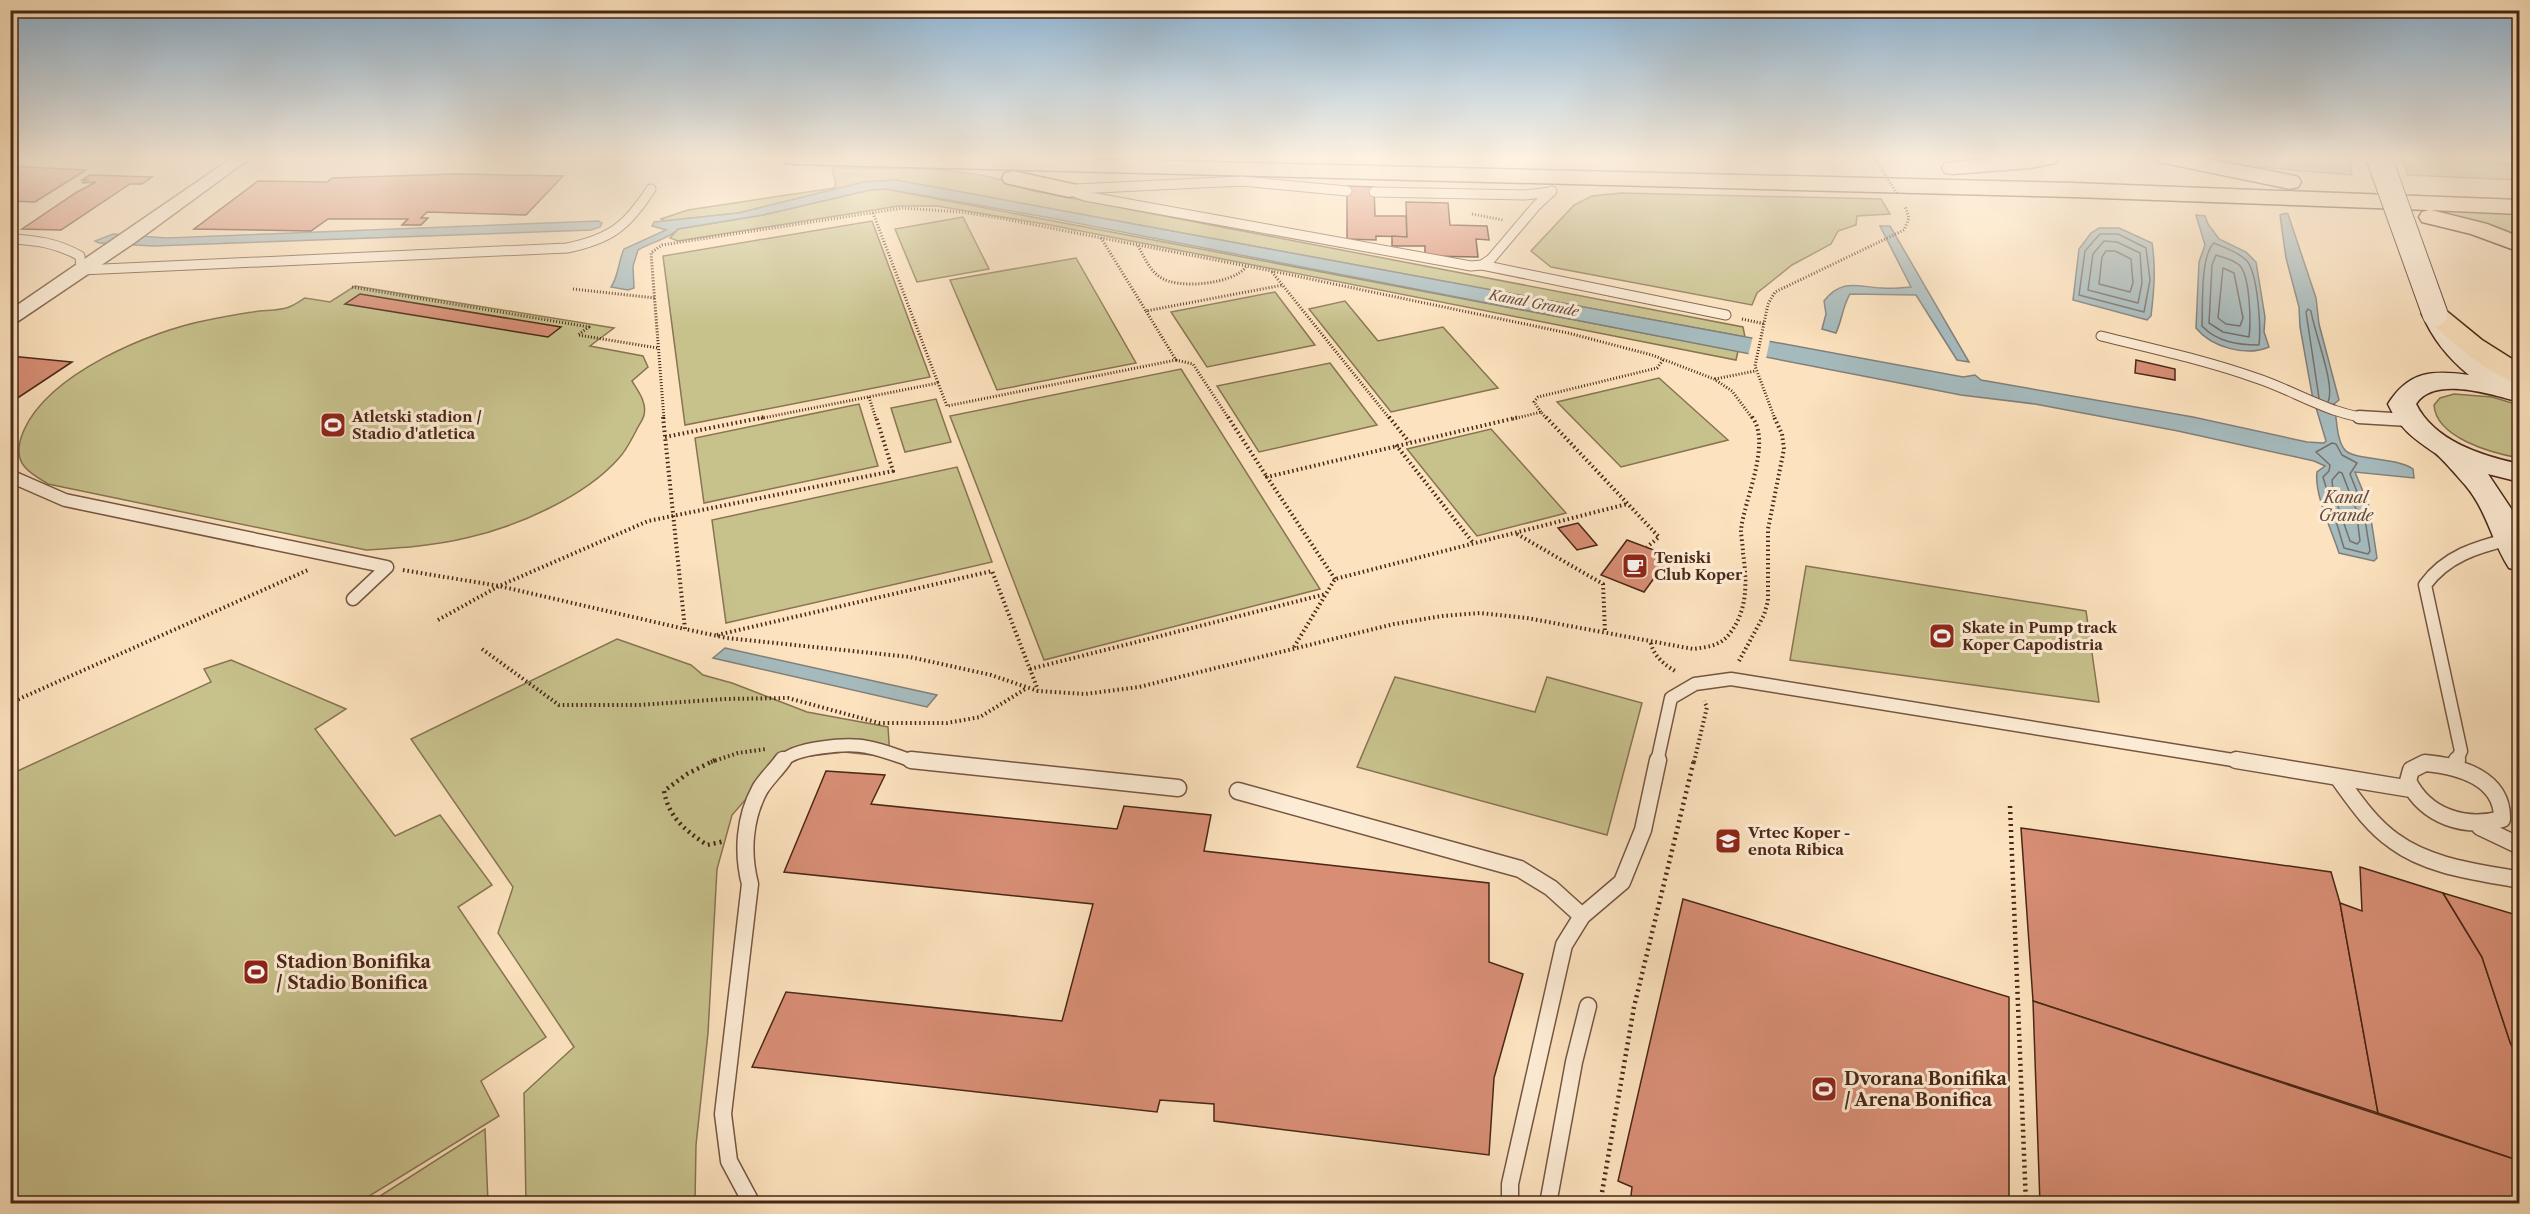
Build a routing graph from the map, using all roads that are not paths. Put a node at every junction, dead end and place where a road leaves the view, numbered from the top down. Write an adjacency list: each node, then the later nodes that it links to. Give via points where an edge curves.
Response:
1 (163, 215): 10 (street)
2 (632, 215): 10 (lane, via 608,238 567,248)
3 (1195, 215): 9 (lane, via 1458,265)
4 (1529, 215): 9 (lane)
5 (2399, 215): 13 (main road, bridge)
6 (2412, 215): 8 (highway, via 2479,229)
7 (10, 239): 10 (lane, via 63,245 80,256)
8 (2520, 245)
9 (1482, 265): 11 (lane)
10 (81, 270): 12 (street)
11 (1726, 315)
12 (10, 318)
13 (2438, 322): 15 (main road); 17 (main road, via 2431,369)
14 (2101, 336): 19 (lane, via 2218,365 2362,418)
15 (2480, 360): 16 (highway); 18 (main road, via 2487,376)
16 (2520, 376)
17 (2415, 386): 18 (main road, via 2464,382); 19 (main road, via 2405,393 2402,404)
18 (2520, 394)
19 (2409, 420): 20 (main road)
20 (2437, 443): 21 (main road, via 2473,460); 23 (main road, via 2480,482 2497,506)
21 (2520, 473)
22 (10, 476): 24 (lane, via 65,500 387,567)
23 (2516, 550): 25 (lane, via 2475,548 2436,570 2425,585 2461,751)
24 (353, 599)
25 (2454, 767): 28 (lane, via 2425,763 2415,766 2407,780); 30 (lane, via 2489,786 2505,809 2502,819 2492,825)
26 (2339, 779): 28 (lane); 32 (lane, via 2360,809 2401,846 2439,863); 33 (lane, via 1721,677 1693,685 1671,698 1643,830 1628,868 1622,882)
27 (1178, 788): 35 (lane, via 920,763 865,746 807,749 785,758 760,789 749,816 744,860 750,884 723,1114 724,1151 737,1182)
28 (2411, 789): 30 (lane, via 2438,813)
29 (1238, 792): 33 (lane, via 1520,869 1551,888)
30 (2476, 826): 31 (lane)
31 (2520, 846)
32 (2520, 880)
33 (1582, 916): 36 (lane, via 1564,945 1556,972 1510,1185)
34 (1588, 1006): 37 (lane)
35 (752, 1203)
36 (1510, 1203)
37 (1548, 1203)

